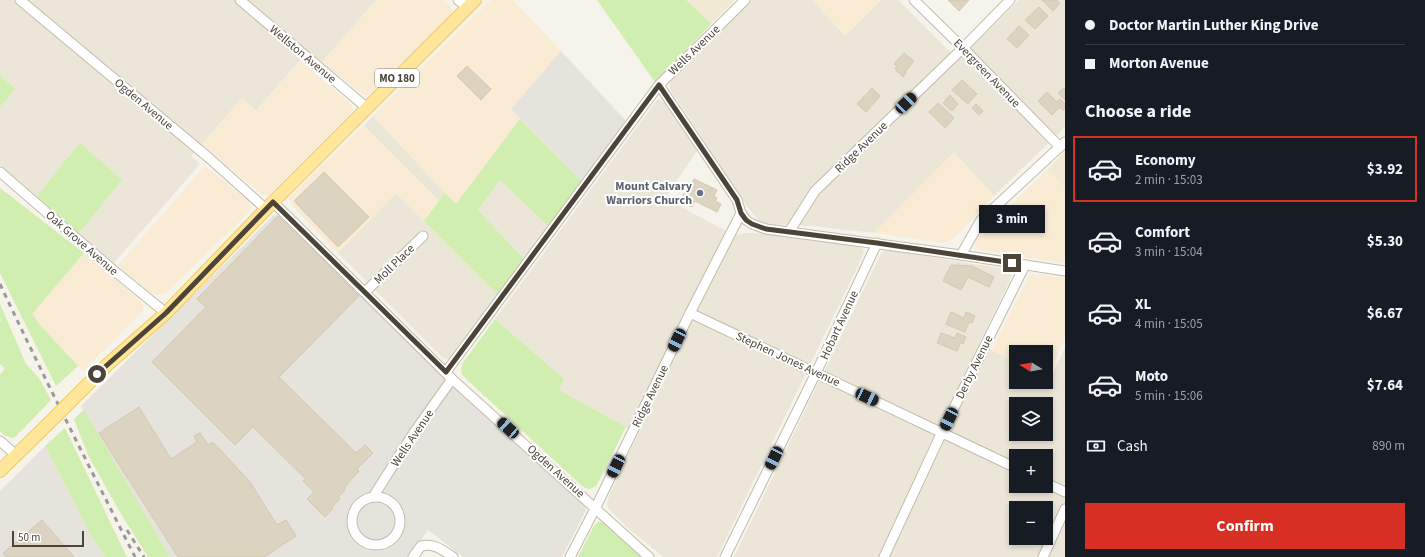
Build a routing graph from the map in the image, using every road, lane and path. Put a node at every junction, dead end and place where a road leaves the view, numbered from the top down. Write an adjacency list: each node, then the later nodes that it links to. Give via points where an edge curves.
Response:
1 (20, 0): 12 (street, Ogden Avenue, via 209,158)
2 (240, 0): 9 (street, Wellston Avenue)
3 (746, 0): 8 (street, Wells Avenue)
4 (914, 0): 7 (street, Evergreen Avenue)
5 (1010, 0): 7 (street, Ridge Avenue)
6 (467, 3): 9 (main road, MO 180)
7 (963, 48): 10 (street, Evergreen Avenue); 14 (street, Ridge Avenue, via 815,191)
8 (659, 85): 13 (street, via 737,200); 24 (street, Wells Avenue)
9 (367, 108): 12 (main road, MO 180)
10 (1062, 144): 17 (street, via 981,220)
11 (0, 172): 21 (street, Oak Grove Avenue)
12 (270, 205): 20 (street, Ogden Avenue); 21 (main road, MO 180)
13 (741, 213): 14 (street, via 759,228); 22 (street, Ridge Avenue)
14 (788, 232): 16 (street)
15 (423, 236): 20 (street, Moll Place)
16 (877, 243): 17 (street); 23 (street, Hobart Avenue)
17 (961, 255): 18 (street)
18 (1025, 265): 19 (street); 25 (street, Derby Avenue)
19 (1065, 271)
20 (366, 292): 24 (street, Ogden Avenue)
21 (166, 313): 27 (main road, MO 180, bridge, via 107,365)
22 (690, 313): 23 (street, Stephen Jones Avenue); 33 (street, Ridge Avenue)
23 (816, 373): 25 (street, Stephen Jones Avenue); 39 (street, Hobart Avenue)
24 (449, 376): 32 (street, Wells Avenue); 33 (street, Ogden Avenue)
25 (942, 432): 28 (street, Stephen Jones Avenue); 40 (street, Derby Avenue)
26 (0, 441): 27 (street)
27 (16, 455): 29 (main road, MO 180)
28 (1009, 465)
29 (0, 471)
30 (1053, 486): 31 (street)
31 (1065, 492)
32 (373, 497): 32 (street, via 358,504 351,519 355,535 368,545 376,546 391,540 396,534 400,519 394,505 388,500)
33 (596, 507): 37 (street, Ridge Avenue); 38 (street, Ogden Avenue)
34 (1065, 509): 41 (street)
35 (413, 557): 36 (street, via 421,546 428,545 437,546)
36 (453, 557)
37 (570, 557)
38 (649, 557)
39 (725, 557)
40 (884, 557)
41 (1043, 557)

